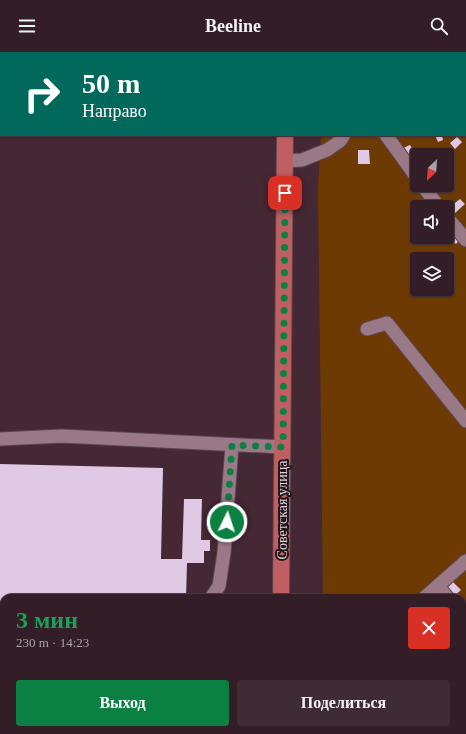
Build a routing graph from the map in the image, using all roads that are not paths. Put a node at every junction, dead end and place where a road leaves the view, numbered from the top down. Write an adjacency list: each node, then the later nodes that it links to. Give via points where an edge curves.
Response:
1 (285, 136): 4 (main road, Советская улица)
2 (343, 136): 4 (street, via 327,150 302,160)
3 (387, 136): 5 (street)
4 (285, 161): 14 (main road, Советская улица)
5 (410, 168)
6 (427, 192): 7 (street)
7 (434, 200)
8 (454, 225): 9 (street)
9 (466, 240)
10 (367, 329): 11 (street, via 387,323)
11 (466, 421)
12 (0, 439): 13 (street, via 62,436)
13 (232, 445): 14 (street); 17 (street, via 224,553 219,586)
14 (283, 447): 18 (main road, Советская улица)
15 (466, 561): 16 (street)
16 (438, 586): 19 (street); 20 (street)
17 (214, 594)
18 (281, 594)
19 (429, 594)
20 (445, 594)

